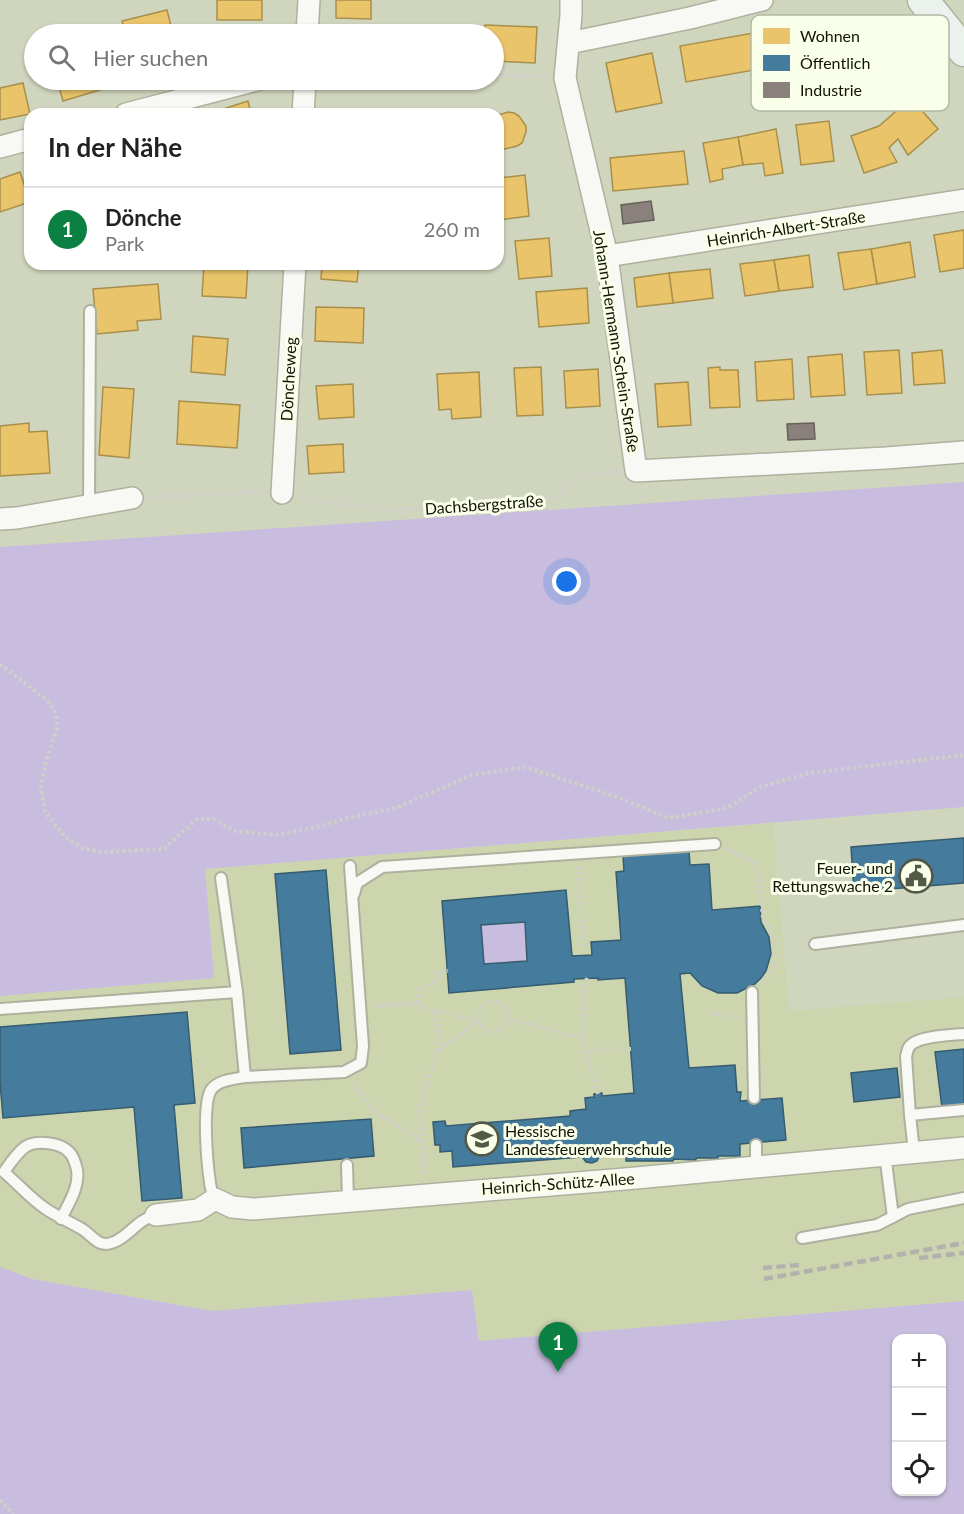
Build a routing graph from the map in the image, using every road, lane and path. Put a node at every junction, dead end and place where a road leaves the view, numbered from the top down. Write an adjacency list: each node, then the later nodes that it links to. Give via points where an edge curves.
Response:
1 (309, 0): 6 (street)
2 (571, 0): 8 (street, Johann-Hermann-Schein-Straße)
3 (762, 0): 8 (street)
4 (923, 0): 5 (main road)
5 (935, 15)
6 (308, 24)
7 (949, 32): 9 (main road)
8 (569, 43): 11 (street, Johann-Hermann-Schein-Straße)
9 (964, 51)
10 (504, 75): 11 (path)
11 (565, 78): 19 (street, Johann-Hermann-Schein-Straße)
12 (218, 90): 14 (street)
13 (304, 90): 15 (street)
14 (149, 108)
15 (303, 108)
16 (24, 141): 17 (street)
17 (0, 147)
18 (964, 200): 19 (street, Heinrich-Albert-Straße)
19 (607, 256): 23 (street, Johann-Hermann-Schein-Straße)
20 (295, 270): 24 (street, Döncheweg)
21 (90, 311): 26 (lane)
22 (964, 452): 23 (street)
23 (636, 471): 24 (path, Dachsbergstraße, via 585,476 555,498 529,503 389,510 304,501)
24 (282, 493): 25 (path, Dachsbergstraße)
25 (132, 498): 26 (street)
26 (89, 505): 27 (street)
27 (0, 519)
28 (0, 664): 29 (path, via 48,701 57,715 57,729 41,786 45,812 64,836 84,849 104,852 164,849 197,819 213,819 235,831 276,835 317,827 396,808 472,775 526,767 668,818 728,808 760,787 809,772)
29 (964, 755)
30 (715, 844): 31 (lane); 41 (path, via 753,862 763,919 774,939 773,968)
31 (577, 853): 34 (lane, via 382,867 357,883); 37 (path)
32 (350, 866): 34 (lane)
33 (221, 879): 40 (lane)
34 (353, 897): 43 (lane)
35 (964, 926): 36 (lane)
36 (815, 944)
37 (583, 955)
38 (447, 971): 42 (path, via 438,972 437,981 430,986 417,988)
39 (586, 978): 50 (path)
40 (237, 992): 44 (lane); 55 (lane)
41 (752, 992): 46 (path, via 737,1016); 57 (lane)
42 (417, 1003): 43 (path); 45 (path)
43 (361, 1006): 54 (lane, via 361,1063)
44 (0, 1009)
45 (436, 1012): 48 (path); 53 (path)
46 (711, 1012)
47 (509, 1019): 48 (path, via 497,1032 484,1029); 48 (path, via 506,1007 496,1001 482,1007); 50 (path)
48 (479, 1020): 53 (path)
49 (964, 1034): 59 (lane, via 923,1039 910,1045 906,1056)
50 (582, 1038): 52 (path)
51 (631, 1049): 52 (path)
52 (585, 1050): 56 (path)
53 (438, 1051): 60 (path, via 420,1108)
54 (345, 1072): 55 (lane); 60 (path, via 374,1110)
55 (245, 1077): 68 (lane, via 227,1080 213,1088 207,1100 210,1184)
56 (598, 1094)
57 (754, 1098)
58 (964, 1110): 59 (lane)
59 (909, 1115): 62 (lane)
60 (422, 1142): 66 (path)
61 (964, 1148): 62 (street, Heinrich-Schütz-Allee)
62 (914, 1152): 63 (street, Heinrich-Schütz-Allee)
63 (885, 1154): 66 (street, Heinrich-Schütz-Allee, via 756,1156 625,1179); 71 (lane)
64 (347, 1165): 69 (lane)
65 (2, 1170): 72 (lane); 72 (lane, via 28,1145 41,1142 69,1152 77,1177)
66 (426, 1194): 69 (street, Heinrich-Schütz-Allee)
67 (964, 1198): 71 (lane, via 919,1206)
68 (215, 1199): 69 (street, Heinrich-Schütz-Allee, via 232,1207 253,1209); 70 (street, via 198,1210)
69 (348, 1200)
70 (156, 1215): 72 (lane, via 140,1221 112,1243 104,1244)
71 (893, 1217): 73 (lane, via 877,1225)
72 (61, 1219)
73 (802, 1238)
74 (0, 1500): 75 (path)
75 (13, 1514)

